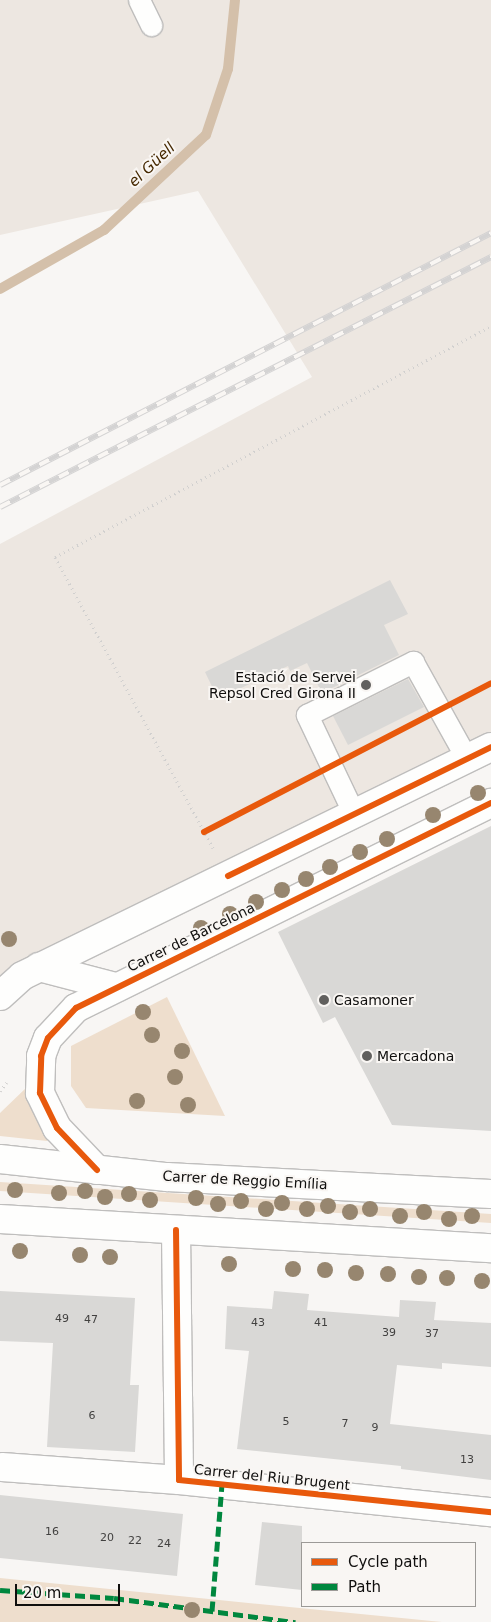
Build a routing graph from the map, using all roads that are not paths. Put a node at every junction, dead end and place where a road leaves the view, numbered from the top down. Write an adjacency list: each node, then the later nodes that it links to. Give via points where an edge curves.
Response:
1 (139, 0): 2 (lane)
2 (151, 25)
3 (491, 748): 4 (street)
4 (467, 759): 6 (street); 6 (lane, via 413,662 307,715)
5 (491, 803): 8 (street, Carrer de Barcelona)
6 (354, 814): 7 (street)
7 (20, 973): 8 (street, Carrer de Barcelona); 9 (street)
8 (116, 987): 11 (street, Carrer de Barcelona, via 76,1008 59,1024 48,1038 39,1073 40,1093 57,1128)
9 (0, 996)
10 (0, 1159): 11 (street, Carrer de Reggio Emília)
11 (97, 1170): 12 (street, Carrer de Reggio Emília)
12 (491, 1194)
13 (0, 1218): 14 (street)
14 (176, 1230): 15 (street); 17 (street, Carrer del Riu Brugent)
15 (491, 1248)
16 (2, 1467): 17 (street, Carrer del Riu Brugent)
17 (179, 1480): 18 (street, Carrer del Riu Brugent)
18 (491, 1512)

